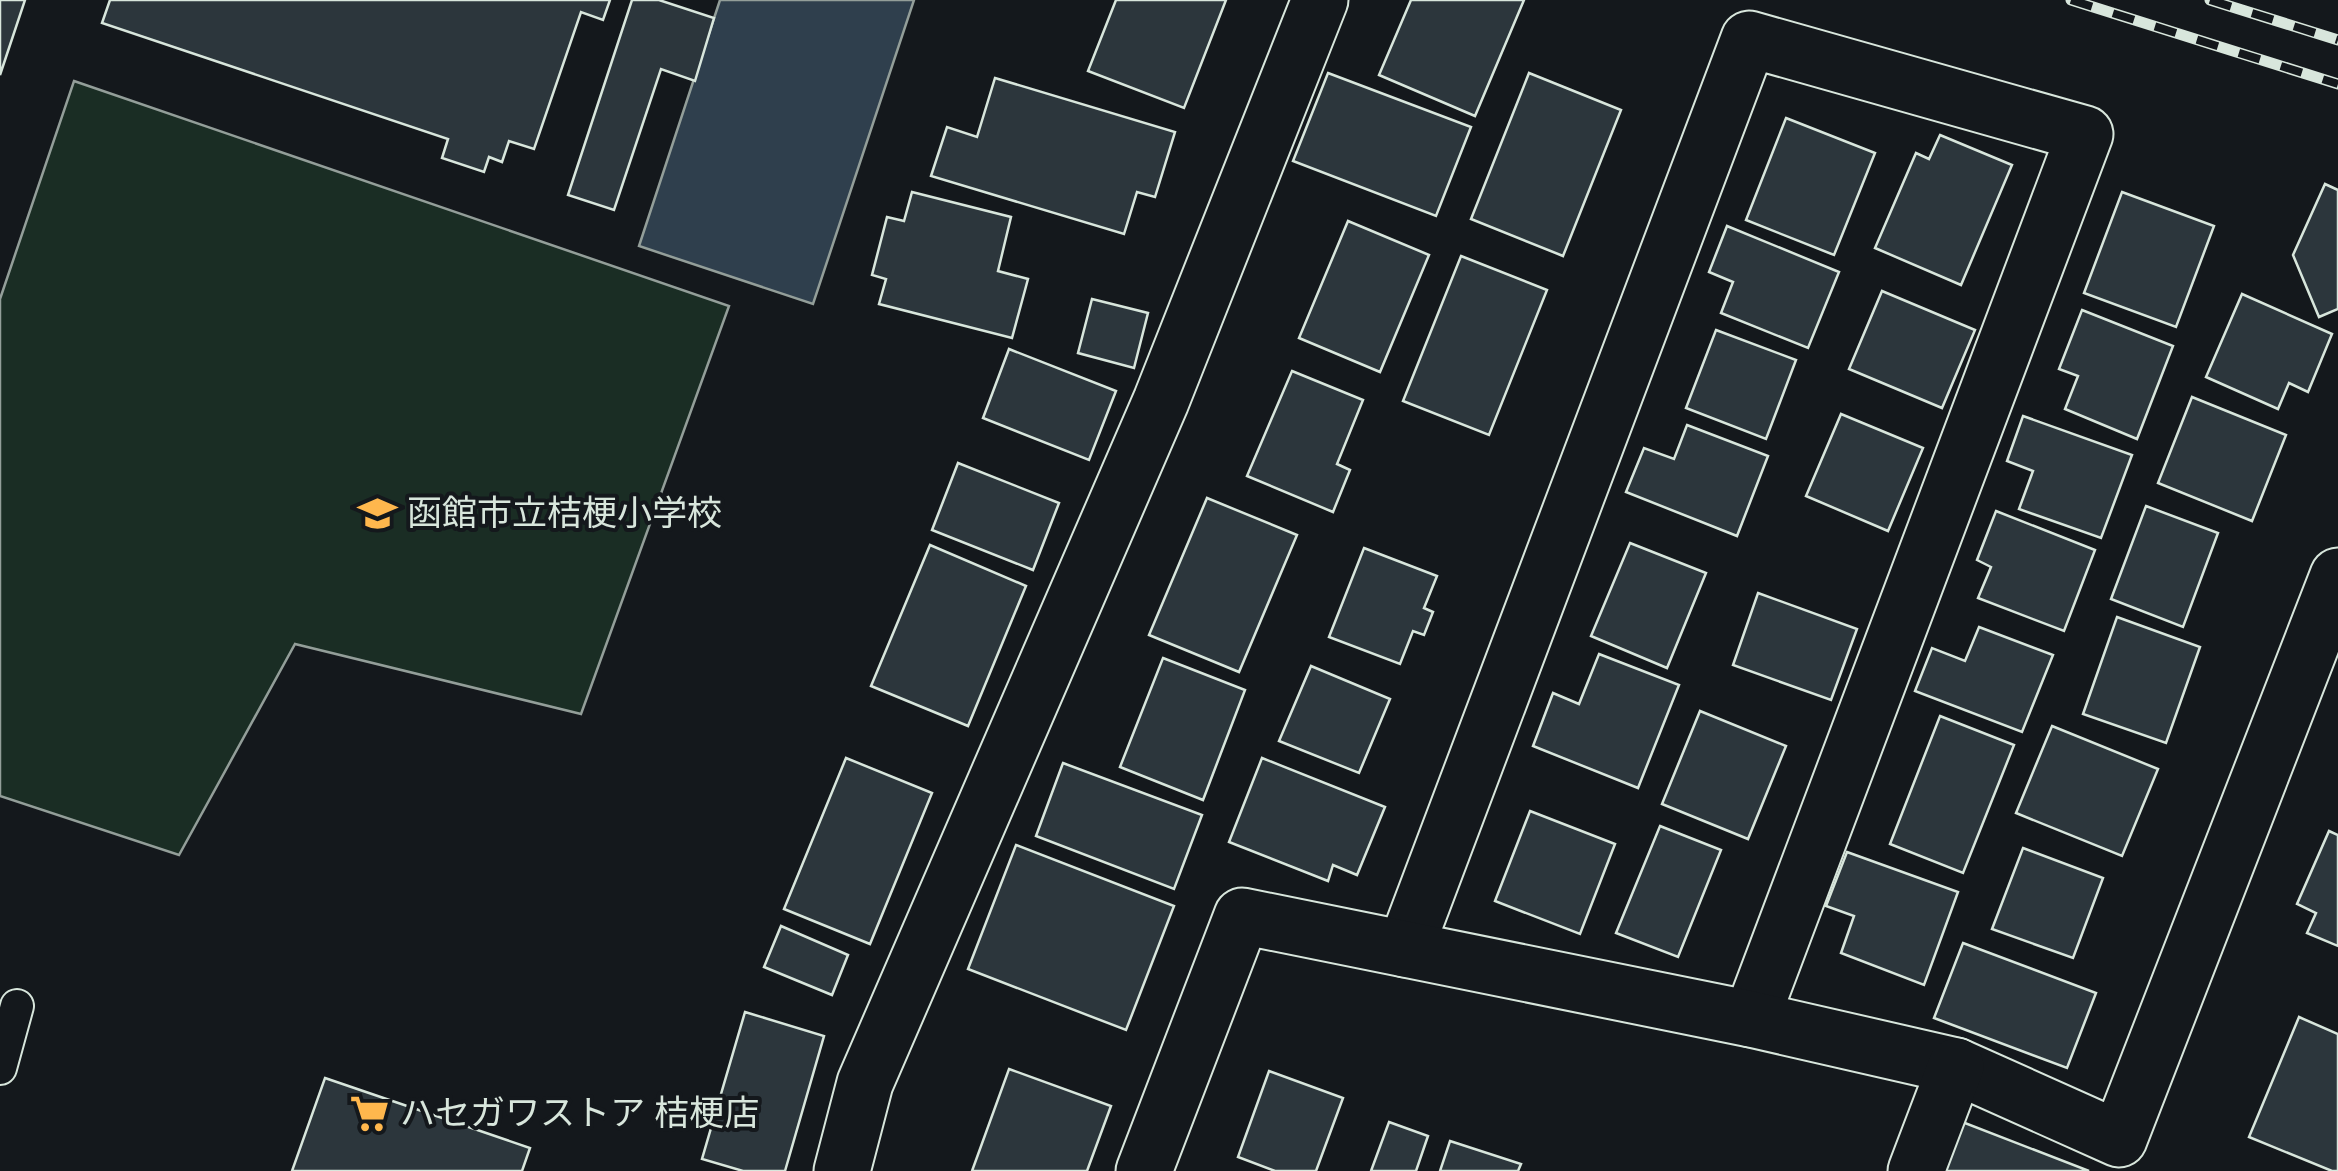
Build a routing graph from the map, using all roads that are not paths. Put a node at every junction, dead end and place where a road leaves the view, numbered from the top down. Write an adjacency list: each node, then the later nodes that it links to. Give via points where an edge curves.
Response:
1 (1320, 0): 8 (street, via 1160,400 864,1083)
2 (2338, 576): 6 (street, via 2119,1139)
3 (1405, 950): 5 (street); 5 (street, via 1748,39 2085,134); 9 (street, via 1242,916)
4 (17, 1006): 7 (lane)
5 (1751, 1019): 6 (street)
6 (1956, 1066): 10 (street)
7 (0, 1068)
8 (842, 1171)
9 (1144, 1171)
10 (1916, 1171)

